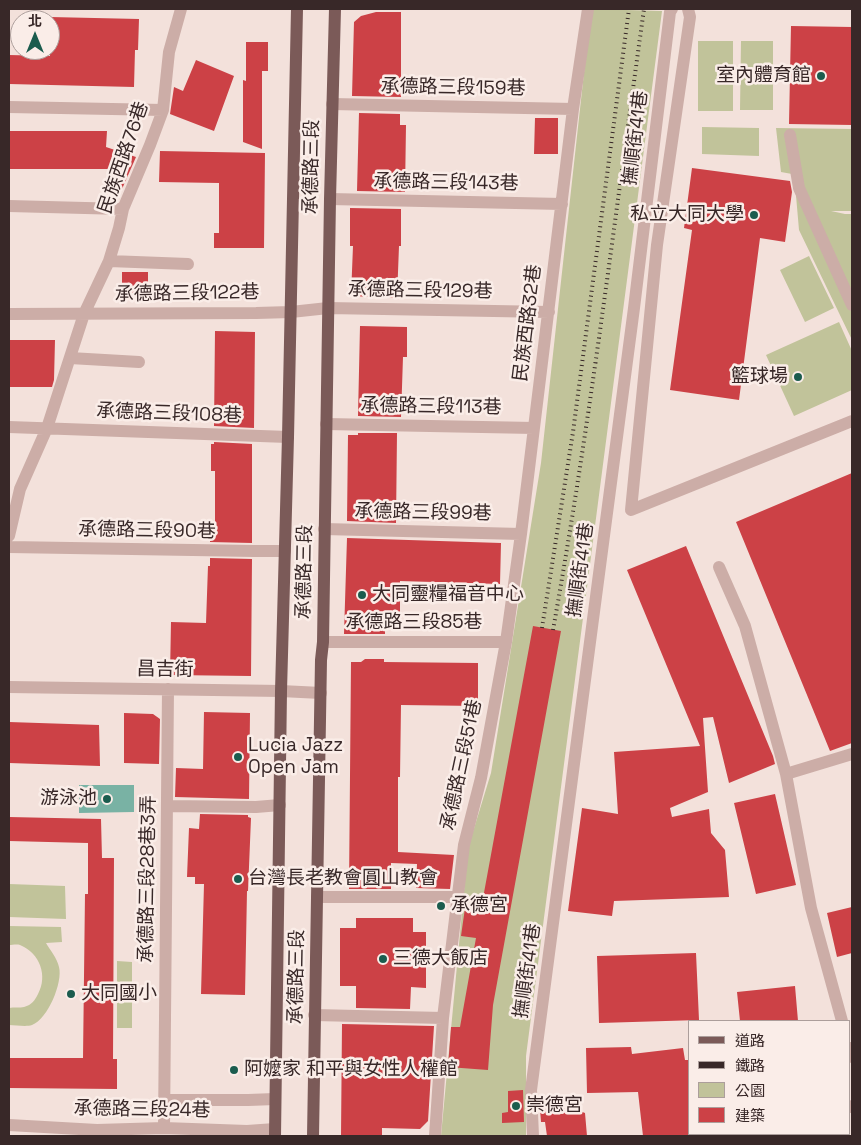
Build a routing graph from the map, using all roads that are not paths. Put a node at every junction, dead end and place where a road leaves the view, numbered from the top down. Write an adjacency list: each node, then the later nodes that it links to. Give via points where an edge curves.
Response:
1 (181, 9): 10 (street, 民族西路76巷, via 169,52)
2 (297, 9): 20 (main road, 承德路三段)
3 (335, 9): 7 (main road, 承德路三段)
4 (588, 9): 9 (street, 民族西路32巷)
5 (672, 9): 60 (street, 撫順街41巷, via 531,1090)
6 (689, 13): 26 (street, via 657,244 631,510)
7 (332, 104): 9 (street, 承德路三段159巷); 12 (main road, 承德路三段)
8 (9, 107): 10 (street)
9 (574, 109): 13 (street, 民族西路32巷)
10 (163, 110): 15 (street, 民族西路76巷)
11 (790, 135): 18 (street, via 799,188)
12 (330, 199): 13 (street, 承德路三段143巷); 19 (main road, 承德路三段)
13 (562, 204): 21 (street, 民族西路32巷)
14 (9, 206): 15 (street)
15 (123, 209): 16 (street, 民族西路76巷)
16 (109, 261): 17 (street); 23 (street, 民族西路76巷)
17 (188, 264)
18 (852, 305)
19 (328, 308): 20 (street, 承德路三段129巷); 21 (street, 承德路三段129巷); 27 (main road, 承德路三段)
20 (291, 312): 23 (street, 承德路三段122巷); 31 (main road, 承德路三段)
21 (549, 312): 30 (street, 民族西路32巷)
22 (9, 314): 23 (street, 承德路三段122巷)
23 (84, 314): 24 (street, 民族西路76巷)
24 (70, 358): 25 (street); 29 (street, 民族西路76巷)
25 (139, 362)
26 (852, 421)
27 (326, 424): 30 (street, 承德路三段113巷); 32 (main road, 承德路三段)
28 (9, 427): 29 (street, 承德路三段108巷)
29 (47, 428): 31 (street, 承德路三段108巷); 34 (street, 民族西路76巷, via 20,489)
30 (534, 428): 33 (street, 民族西路32巷)
31 (288, 437): 36 (main road, 承德路三段)
32 (324, 529): 33 (street, 承德路三段99巷); 38 (main road, 承德路三段)
33 (521, 534): 39 (street, 民族西路32巷)
34 (9, 536)
35 (9, 547): 36 (street, 承德路三段90巷)
36 (285, 550): 42 (main road, 承德路三段)
37 (718, 567): 45 (street, via 745,626)
38 (323, 642): 39 (street, 承德路三段85巷); 43 (main road, 承德路三段)
39 (506, 642): 49 (street, 承德路三段51巷, via 481,778 464,845)
40 (9, 687): 41 (street, 昌吉街)
41 (168, 689): 42 (street, 昌吉街); 47 (street, 承德路三段28巷3弄)
42 (281, 691): 43 (street, 昌吉街); 46 (main road, 承德路三段)
43 (321, 693): 48 (main road, 承德路三段)
44 (852, 754): 45 (street)
45 (786, 774): 52 (street, via 811,908)
46 (280, 805): 47 (street); 53 (main road, 承德路三段)
47 (167, 806): 54 (street, 承德路三段28巷3弄)
48 (317, 897): 49 (street); 50 (main road, 承德路三段)
49 (457, 897): 51 (street, 承德路三段51巷)
50 (314, 1015): 51 (street); 58 (main road, 承德路三段)
51 (443, 1018): 59 (street, 承德路三段51巷)
52 (842, 1020)
53 (275, 1099): 54 (street); 57 (main road, 承德路三段)
54 (164, 1100): 56 (street, 承德路三段28巷3弄)
55 (9, 1125): 56 (street, 承德路三段24巷, via 97,1130)
56 (164, 1128): 57 (street, 承德路三段24巷)
57 (275, 1133)
58 (313, 1136)
59 (435, 1136)
60 (533, 1136)

